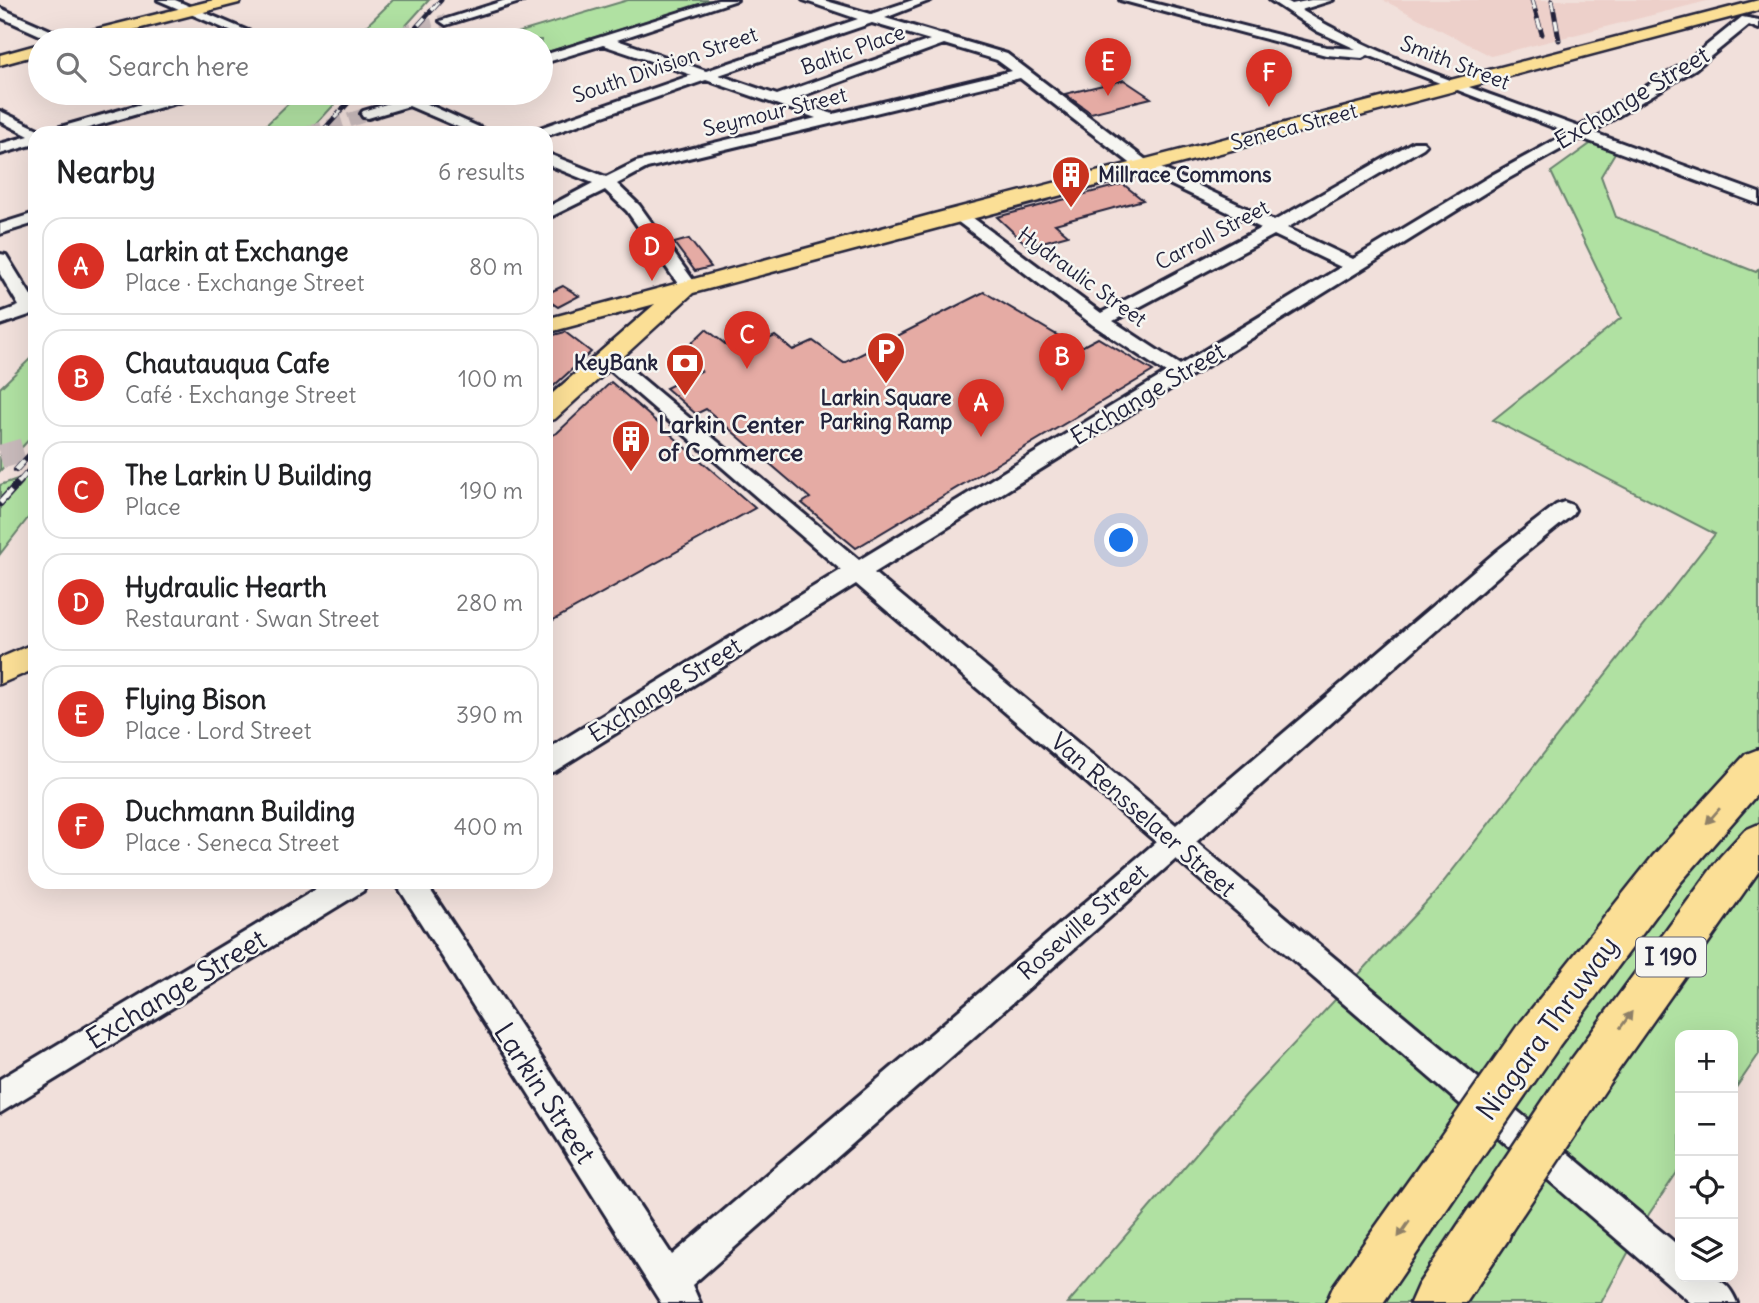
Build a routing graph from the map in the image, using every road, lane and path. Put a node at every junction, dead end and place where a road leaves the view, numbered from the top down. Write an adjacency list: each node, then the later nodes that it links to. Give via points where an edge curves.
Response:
1 (164, 0): 13 (street)
2 (233, 0): 13 (main road)
3 (520, 0): 17 (street)
4 (731, 0): 22 (street)
5 (809, 0): 16 (street)
6 (925, 0): 16 (street, South Division Street)
7 (1126, 0): 15 (street, Smith Street)
8 (1174, 0): 15 (street)
9 (1276, 0): 12 (street)
10 (1327, 0): 12 (street)
11 (1759, 5): 30 (main road, Seneca Street)
12 (1289, 9): 25 (street)
13 (191, 11): 20 (main road); 21 (street)
14 (0, 12): 19 (street)
15 (1185, 15): 25 (street, Smith Street, via 1338,54)
16 (871, 18): 23 (street); 29 (street, South Division Street)
17 (446, 21)
18 (1753, 22): 42 (street, Exchange Street)
19 (35, 28)
20 (123, 28)
21 (233, 28)
22 (604, 40): 26 (street); 29 (street)
23 (943, 40): 28 (street, via 1002,57); 31 (street, Baltic Place)
24 (28, 52): 27 (main road)
25 (1373, 53): 30 (street, Smith Street)
26 (553, 56)
27 (0, 60)
28 (1023, 73): 37 (street, Seymour Street); 47 (street)
29 (706, 76): 31 (street); 40 (street, South Division Street)
30 (1454, 85): 42 (street, Smith Street); 47 (main road, Seneca Street)
31 (777, 100): 37 (street)
32 (149, 105): 38 (street)
33 (399, 105): 35 (street)
34 (416, 105): 39 (street)
35 (368, 114)
36 (0, 115): 41 (street)
37 (832, 120): 48 (street, Seymour Street, via 642,165)
38 (79, 126)
39 (468, 126)
40 (553, 128)
41 (28, 129)
42 (1577, 131): 49 (street, Smith Street); 56 (street, Exchange Street)
43 (28, 141): 45 (street)
44 (1418, 145): 53 (street, Carroll Street)
45 (0, 149)
46 (553, 161): 48 (street)
47 (1144, 166): 51 (main road, Seneca Street); 53 (street)
48 (606, 183): 50 (street, Seymour Street); 57 (street, via 633,208)
49 (1759, 199)
50 (553, 210)
51 (959, 215): 57 (main road, Seneca Street); 61 (street, Hydraulic Street)
52 (28, 220): 54 (street)
53 (1274, 228): 56 (street); 61 (street, Carroll Street)
54 (0, 229)
55 (0, 259): 58 (street)
56 (1356, 267): 64 (street, Exchange Street)
57 (689, 287): 62 (main road); 63 (main road, Seneca Street)
58 (28, 301)
59 (28, 310): 60 (street)
60 (0, 319)
61 (1100, 321): 64 (street, Hydraulic Street)
62 (553, 324)
63 (606, 358): 65 (main road, Seneca Street); 67 (street, Van Rensselaer Street)
64 (1181, 374): 67 (street, Exchange Street)
65 (553, 407)
66 (1564, 510): 73 (street, Roseville Street)
67 (857, 571): 70 (street, Exchange Street); 73 (street, Van Rensselaer Street)
68 (28, 658): 69 (main road)
69 (0, 672)
70 (553, 760)
71 (1759, 765): 80 (highway, Niagara Thruway / I 190, one-way to 80, bridge, via 1667,869 1537,1038)
72 (1759, 842): 81 (highway, I 190, one-way to 72, bridge, via 1587,1076 1734,870)
73 (1174, 843): 77 (street, Van Rensselaer Street); 79 (street, Roseville Street)
74 (342, 889): 76 (street, Exchange Street)
75 (414, 889): 79 (street, Larkin Street)
76 (0, 1097)
77 (1675, 1266)
78 (1694, 1282): 82 (street)
79 (675, 1293)
80 (1352, 1303)
81 (1437, 1303)
82 (1719, 1303)

